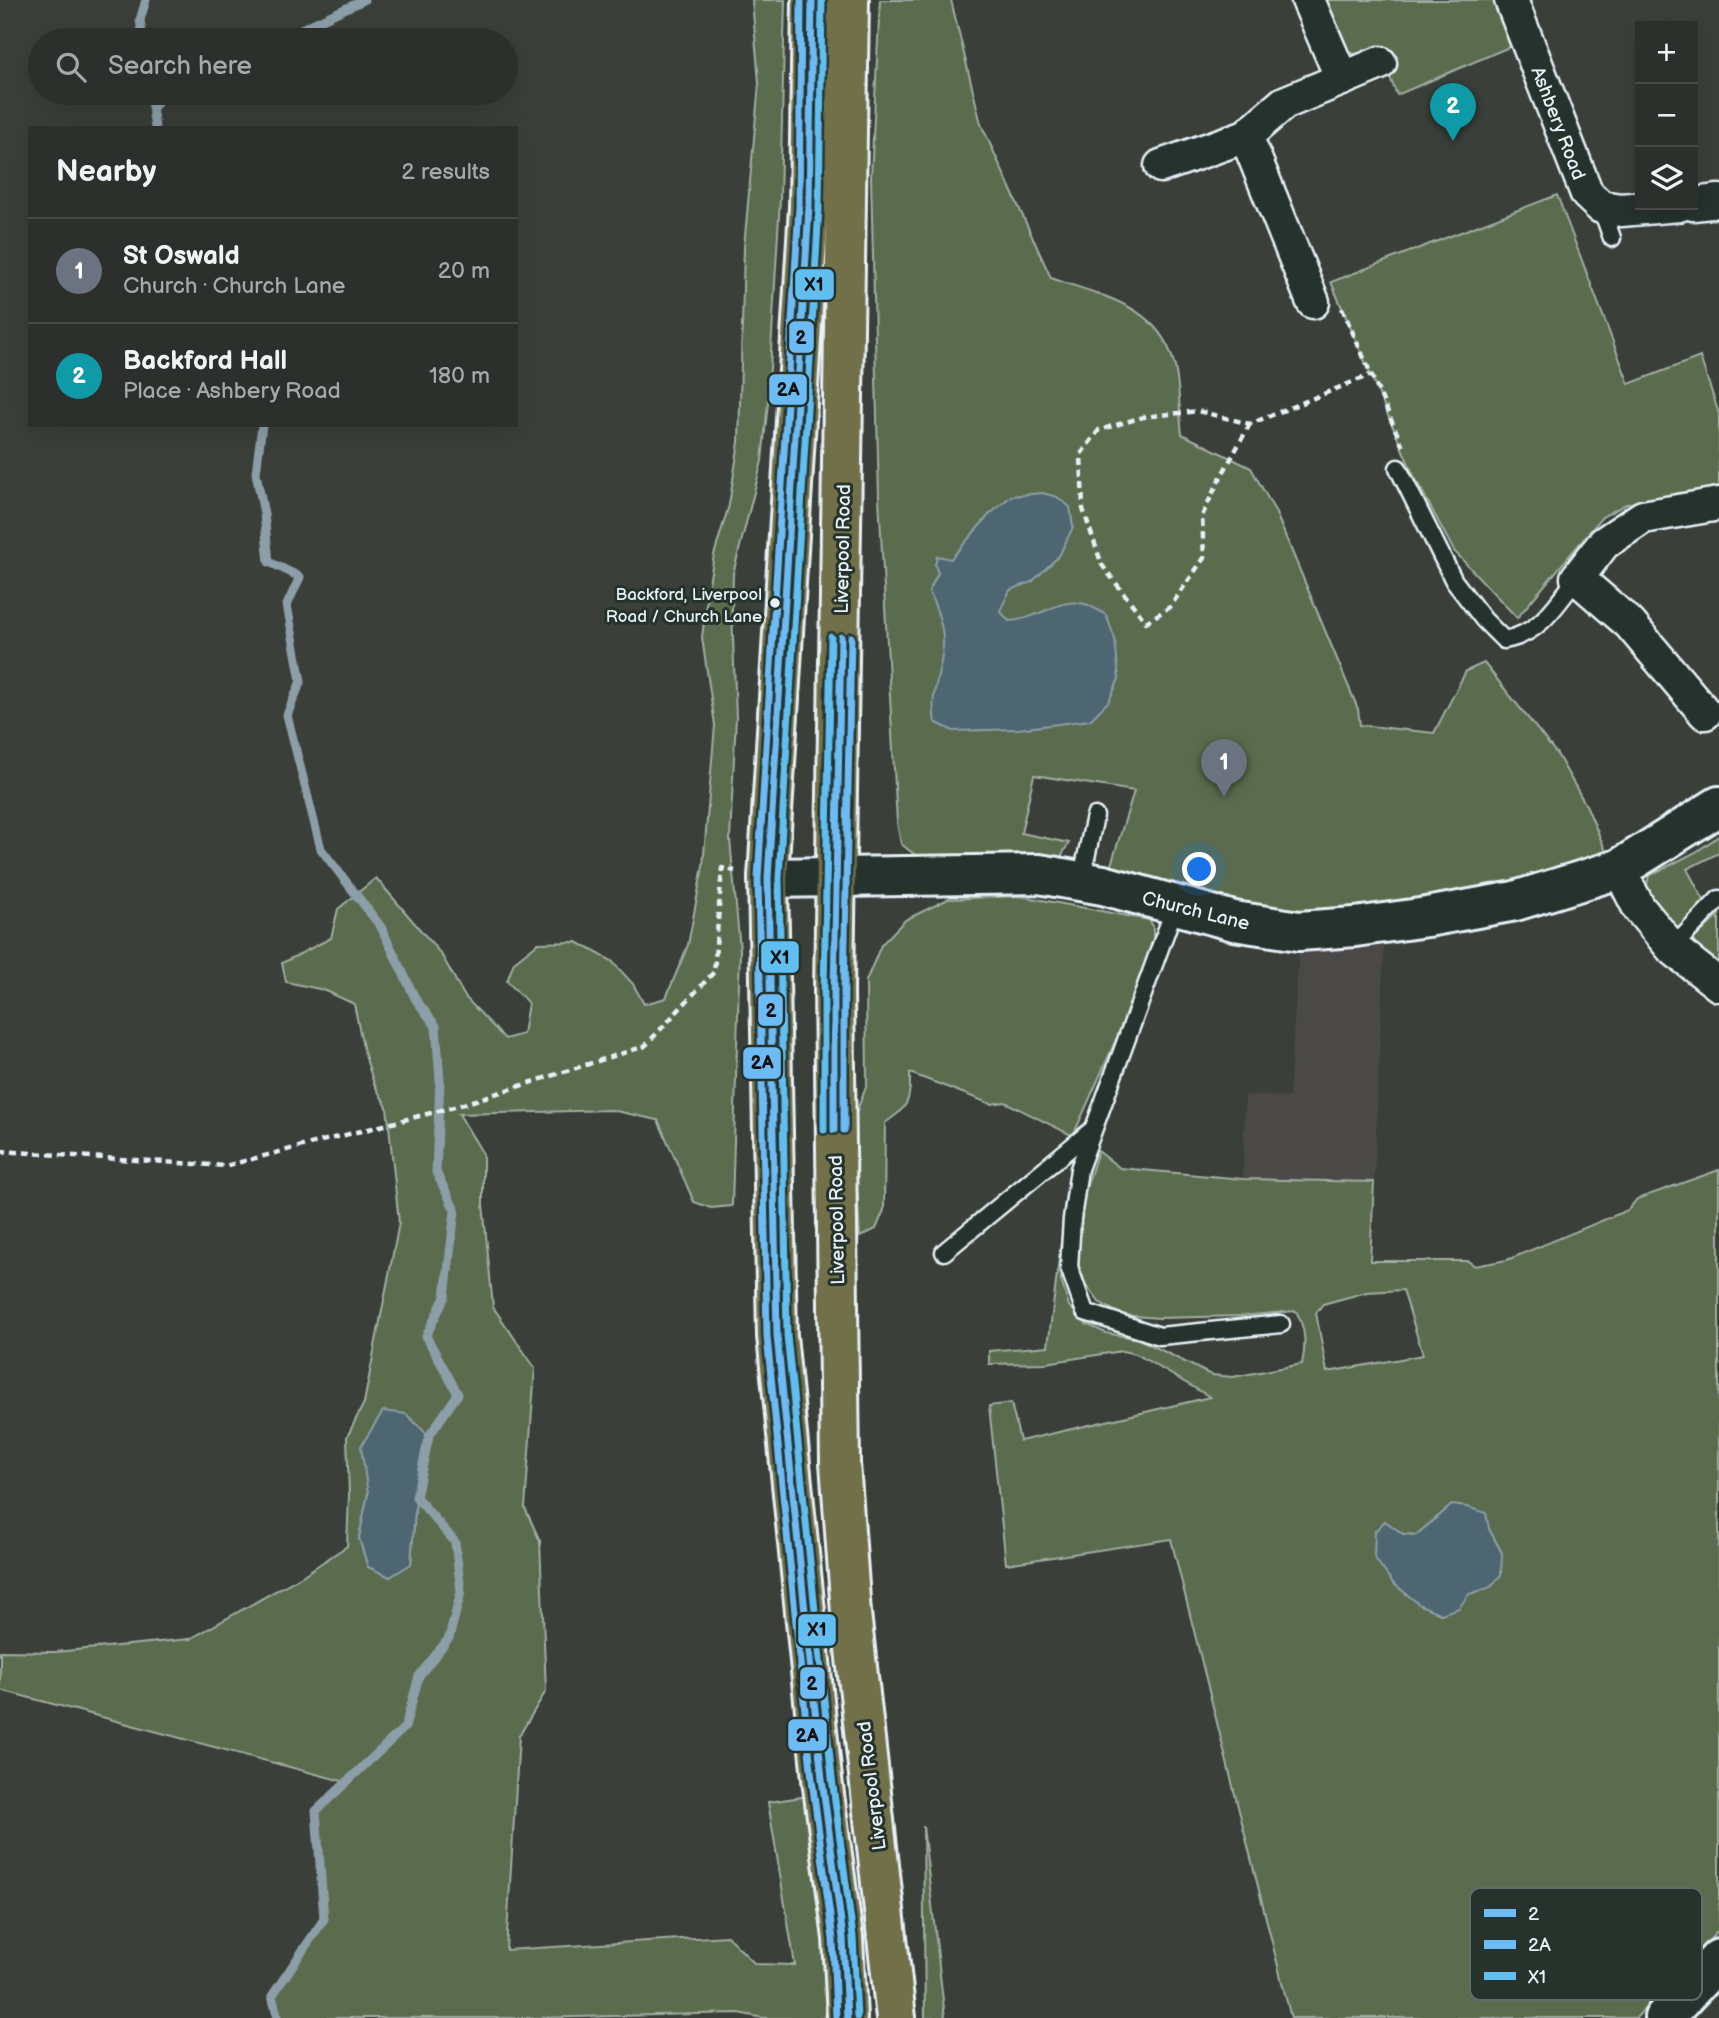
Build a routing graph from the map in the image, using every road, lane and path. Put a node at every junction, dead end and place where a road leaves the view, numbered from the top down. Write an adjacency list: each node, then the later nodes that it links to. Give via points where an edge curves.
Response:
1 (812, 0): 26 (highway, via 809,207)
2 (849, 0): 25 (highway, Liverpool Road)
3 (1308, 0): 6 (street)
4 (1511, 0): 11 (street, Ashbery Road, via 1578,175 1587,194)
5 (1380, 64): 6 (street)
6 (1342, 79): 7 (street, via 1284,103)
7 (1246, 136): 8 (street); 14 (street)
8 (1161, 166)
9 (1719, 201): 10 (street)
10 (1698, 203)
11 (1601, 207): 12 (street); 13 (lane)
12 (1635, 210)
13 (1612, 238)
14 (1327, 304): 15 (path)
15 (1370, 375): 16 (path); 17 (path)
16 (1250, 424): 16 (path, via 1198,411 1143,416 1099,430 1081,454 1083,509 1102,565 1146,622 1170,607 1204,558 1202,516)
17 (1404, 451)
18 (1398, 468): 20 (lane, via 1454,580 1504,640 1542,623)
19 (1719, 504): 20 (street, via 1643,517 1604,543)
20 (1577, 578): 21 (street, via 1630,624)
21 (1705, 713)
22 (1719, 806): 24 (street, Church Lane)
23 (1095, 816): 27 (lane)
24 (1619, 869): 29 (street, Church Lane, via 1516,901 1354,927 1299,931); 30 (street, via 1639,908)
25 (836, 877): 26 (street, Church Lane); 27 (street, Church Lane, via 1039,874); 40 (highway, Liverpool Road, via 834,1127 840,1463 851,1614)
26 (768, 878): 33 (path, via 722,868 714,972 645,1046 454,1107 225,1166); 39 (highway, via 777,1336 822,1779 843,1938)
27 (1081, 881): 29 (street, Church Lane)
28 (1719, 899): 30 (lane)
29 (1175, 907): 32 (lane)
30 (1672, 948): 31 (street)
31 (1719, 985)
32 (1092, 1130): 34 (lane); 35 (lane, via 1079,1169 1069,1266 1085,1311 1160,1336)
33 (0, 1152)
34 (944, 1252)
35 (1281, 1324)
36 (1719, 1959): 37 (street)
37 (1702, 1977)
38 (1681, 2000): 41 (street)
39 (847, 2018)
40 (896, 2018)
41 (1664, 2018)

